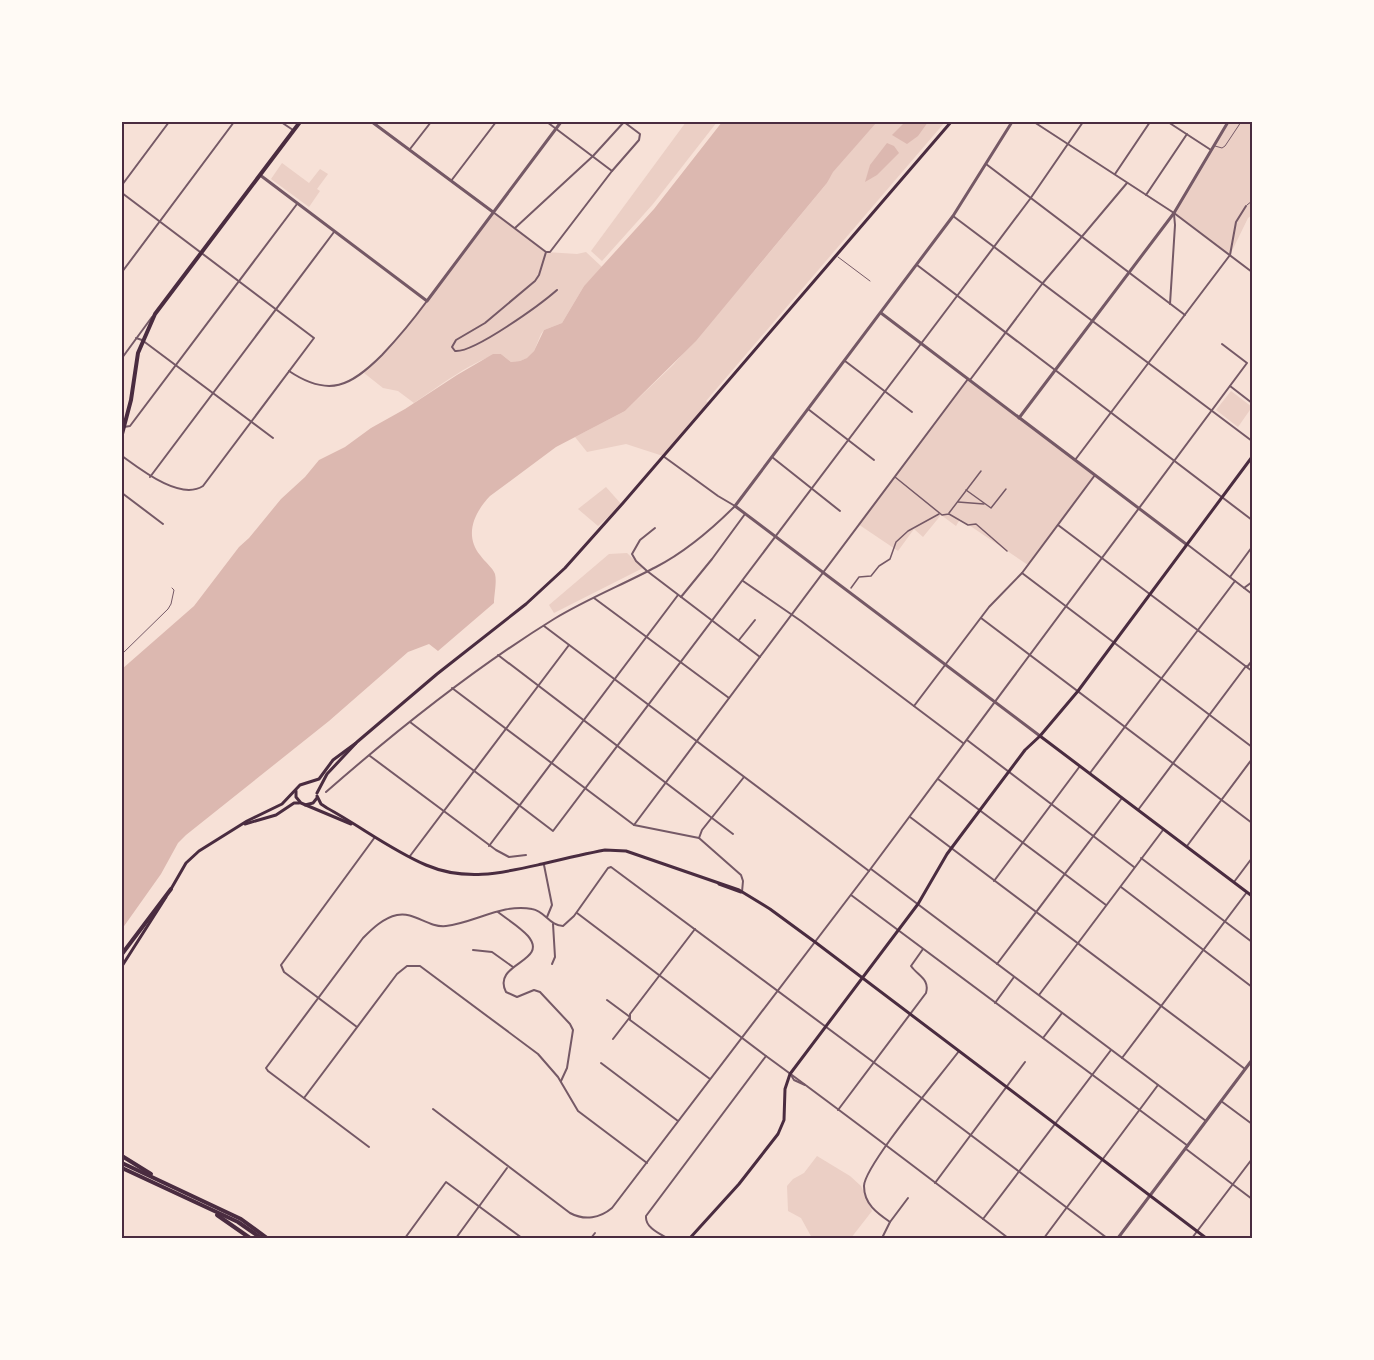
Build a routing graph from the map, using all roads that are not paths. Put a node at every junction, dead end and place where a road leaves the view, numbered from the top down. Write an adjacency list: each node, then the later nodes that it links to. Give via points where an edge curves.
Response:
1 (169, 122): 33 (street)
2 (234, 122): 43 (street)
3 (281, 122): 20 (street)
4 (300, 122): 20 (main road)
5 (372, 122): 24 (street)
6 (431, 122): 24 (street)
7 (496, 122): 31 (street)
8 (547, 122): 19 (street)
9 (561, 122): 19 (street)
10 (624, 122): 26 (street); 28 (street, via 640,137)
11 (951, 122): 50 (main road)
12 (1012, 122): 27 (street)
13 (1034, 122): 22 (street)
14 (1083, 122): 22 (street)
15 (1150, 122): 29 (street)
16 (1168, 122): 21 (street)
17 (1228, 122): 23 (street)
18 (1241, 122): 23 (lane, via 1225,146)
19 (556, 128): 26 (street); 40 (street)
20 (293, 130): 30 (main road)
21 (1186, 134): 25 (street); 35 (street)
22 (1068, 144): 29 (street); 36 (street)
23 (1214, 146): 25 (street)
24 (410, 149): 31 (street)
25 (1211, 150): 41 (street)
26 (593, 156): 28 (street); 44 (street)
27 (986, 164): 36 (street); 42 (street)
28 (612, 171): 48 (street, via 550,252)
29 (1115, 174): 32 (street)
30 (260, 175): 38 (street); 49 (main road)
31 (451, 181): 40 (street)
32 (1128, 183): 35 (street); 46 (street)
33 (122, 185)
34 (122, 193): 43 (street)
35 (1146, 195): 41 (street)
36 (1030, 199): 46 (street); 47 (street)
37 (1252, 201): 39 (lane)
38 (297, 204): 45 (street); 56 (street)
39 (1246, 206): 51 (street, via 1236,222)
40 (494, 212): 44 (street); 61 (street)
41 (1173, 213): 51 (street); 55 (street); 62 (street)
42 (953, 216): 47 (street); 52 (street)
43 (159, 222): 49 (street); 53 (street)
44 (515, 228): 48 (street)
45 (335, 232): 61 (street); 63 (street)
46 (1082, 237): 55 (street); 58 (street)
47 (994, 247): 58 (street); 60 (street)
48 (546, 252): 59 (street, via 535,280 452,347 455,351 465,350 538,306)
49 (201, 253): 56 (street); 65 (main road)
50 (836, 255): 57 (lane); 98 (main road)
51 (1230, 255): 54 (street); 66 (street)
52 (917, 265): 60 (street); 64 (street)
53 (122, 272)
54 (1252, 272)
55 (1128, 273): 62 (street); 67 (street)
56 (239, 281): 63 (street); 78 (street)
57 (870, 281)
58 (1042, 284): 67 (street); 68 (street)
59 (557, 290)
60 (957, 296): 68 (street); 71 (street)
61 (427, 301): 80 (street, via 396,340 356,378 320,386)
62 (1170, 304): 66 (street)
63 (277, 310): 80 (street, via 314,338); 84 (street)
64 (881, 313): 71 (street); 76 (street)
65 (155, 314): 69 (street); 70 (main road)
66 (1185, 315): 77 (street)
67 (1092, 321): 77 (street); 79 (street)
68 (1005, 332): 79 (street); 81 (street)
69 (136, 338): 70 (street); 73 (street)
70 (142, 340): 74 (main road); 78 (street)
71 (921, 343): 81 (street); 83 (street)
72 (1222, 344): 82 (street, via 1247,363)
73 (125, 353): 74 (street); 75 (street)
74 (138, 353): 92 (main road)
75 (122, 358)
76 (845, 361): 83 (street); 86 (street)
77 (1149, 362): 87 (street); 88 (street)
78 (176, 365): 84 (street); 92 (street, via 130,426)
79 (1056, 369): 88 (street); 90 (street)
80 (289, 371): 91 (street)
81 (969, 379): 90 (street); 106 (street)
82 (1230, 386): 85 (street); 87 (street)
83 (884, 391): 89 (street); 95 (street)
84 (213, 394): 91 (street); 107 (street)
85 (1252, 403)
86 (808, 409): 95 (street); 99 (street)
87 (1212, 410): 96 (street); 103 (street)
88 (1112, 411): 102 (street); 103 (street)
89 (912, 412)
90 (1019, 418): 102 (street)
91 (251, 422): 94 (street); 107 (street, via 203,486 191,490)
92 (124, 426): 93 (main road)
93 (122, 434)
94 (273, 438)
95 (848, 440): 101 (street); 108 (street)
96 (1252, 441)
97 (122, 456): 107 (street)
98 (663, 456): 115 (street); 180 (main road, via 551,582)
99 (772, 457): 108 (street); 115 (street)
100 (1252, 457): 112 (main road)
101 (874, 460)
102 (1076, 460): 105 (street)
103 (1175, 460): 112 (street); 116 (street)
104 (981, 471): 110 (street)
105 (1095, 475): 116 (street); 123 (street)
106 (894, 476): 119 (street); 131 (street)
107 (150, 477)
108 (811, 488): 117 (street); 125 (street)
109 (1006, 489): 114 (street, via 991,508)
110 (966, 490): 113 (street); 114 (street)
111 (122, 493): 122 (street)
112 (1222, 496): 121 (street); 126 (main road)
113 (958, 502): 114 (street); 120 (street)
114 (986, 505)
115 (735, 506): 118 (street); 130 (street, via 683,549)
116 (1139, 508): 126 (street); 129 (street)
117 (840, 511)
118 (745, 514): 125 (street); 142 (street)
119 (940, 514): 120 (street); 138 (street, via 908,531 896,542 890,559 872,576 860,577)
120 (949, 514): 128 (street, via 969,525 976,524)
121 (1252, 520)
122 (163, 524)
123 (1058, 525): 129 (street); 132 (street)
124 (655, 528): 130 (street, via 632,554)
125 (775, 536): 131 (street); 134 (street)
126 (1186, 544): 133 (street); 140 (main road)
127 (1252, 548): 133 (street)
128 (1008, 551)
129 (1102, 558): 140 (street); 144 (street)
130 (647, 571): 142 (street); 143 (street)
131 (823, 572): 145 (street); 161 (street)
132 (1022, 573): 144 (street); 146 (street)
133 (1230, 577): 135 (street)
134 (743, 581): 145 (street); 148 (street)
135 (1234, 581): 139 (street); 150 (street)
136 (1252, 582): 139 (street)
137 (172, 588): 155 (lane, via 168,609)
138 (851, 588)
139 (1244, 588): 141 (street)
140 (1150, 594): 150 (street); 153 (main road)
141 (1252, 594)
142 (680, 596): 148 (street); 151 (street)
143 (594, 597): 149 (street); 151 (street)
144 (1065, 606): 153 (street); 156 (street)
145 (791, 616): 158 (street); 172 (street)
146 (981, 618): 156 (street); 161 (street)
147 (755, 620): 152 (street)
148 (713, 621): 152 (street); 160 (street)
149 (544, 626): 154 (street); 157 (street)
150 (1198, 630): 162 (street); 164 (street)
151 (647, 637): 160 (street); 165 (street)
152 (739, 640): 158 (street)
153 (1114, 643): 164 (street); 168 (main road)
154 (569, 645): 165 (street); 166 (street)
155 (122, 654)
156 (1029, 654): 168 (street); 170 (street)
157 (498, 656): 166 (street); 167 (street)
158 (760, 657): 169 (street)
159 (1252, 661): 162 (street)
160 (680, 662): 169 (street); 171 (street)
161 (946, 665): 170 (street); 172 (street)
162 (1247, 667): 163 (street); 173 (street)
163 (1252, 671)
164 (1161, 678): 173 (street); 176 (street)
165 (615, 679): 171 (street); 174 (street)
166 (537, 687): 174 (street); 177 (street)
167 (452, 688): 175 (street); 177 (street)
168 (1078, 691): 176 (street); 178 (main road)
169 (729, 698): 179 (street)
170 (994, 701): 178 (street); 181 (street)
171 (649, 705): 179 (street); 182 (street)
172 (914, 706): 181 (street)
173 (1210, 714): 183 (street); 187 (street)
174 (583, 721): 182 (street); 186 (street)
175 (410, 722): 184 (street); 189 (street)
176 (1125, 726): 187 (street); 191 (street)
177 (506, 729): 186 (street); 189 (street)
178 (1040, 736): 188 (main road); 190 (main road)
179 (697, 741): 192 (street); 195 (street)
180 (357, 742): 194 (main road, via 333,760 319,779); 199 (main road, via 327,774)
181 (965, 742): 190 (street); 193 (street)
182 (617, 747): 195 (street); 197 (street)
183 (1252, 747)
184 (370, 756): 198 (street); 207 (street)
185 (1252, 759): 201 (street)
186 (551, 763): 197 (street); 204 (street)
187 (1174, 763): 201 (street); 206 (street)
188 (1080, 766): 191 (main road); 203 (street)
189 (474, 771): 204 (street); 207 (street)
190 (1008, 772): 203 (street); 205 (main road)
191 (1090, 773): 200 (main road)
192 (744, 777): 209 (street); 229 (street)
193 (938, 779): 205 (street); 208 (street)
194 (308, 783): 196 (main road); 199 (main road)
195 (665, 783): 209 (street); 211 (street)
196 (297, 788): 202 (main road, via 296,797); 213 (main road, via 282,804)
197 (585, 789): 204 (street, via 553,831); 211 (street)
198 (326, 792)
199 (317, 795): 202 (main road, via 313,803); 212 (main road, via 323,806)
200 (1122, 798): 206 (main road); 216 (street)
201 (1222, 799): 210 (street); 221 (street)
202 (303, 804): 212 (main road); 213 (main road, via 294,803 276,815)
203 (1051, 804): 216 (street); 219 (street)
204 (519, 805): 220 (street)
205 (980, 810): 219 (street); 222 (main road)
206 (1138, 810): 214 (main road)
207 (442, 811): 220 (street); 224 (street)
208 (910, 817): 222 (street); 229 (street)
209 (711, 818): 215 (street); 218 (street)
210 (1252, 823)
211 (633, 825): 218 (street)
212 (358, 827): 217 (main road)
213 (235, 828): 234 (main road, via 192,856)
214 (1163, 829): 221 (main road); 225 (street)
215 (733, 834)
216 (1094, 836): 228 (street); 230 (street)
217 (375, 837): 224 (main road); 266 (street, via 283,962 281,968)
218 (699, 838): 235 (street, via 741,875)
219 (1023, 843): 230 (street); 231 (street)
220 (489, 846): 223 (street, via 509,857)
221 (1186, 846): 232 (main road)
222 (951, 848): 231 (street); 239 (main road)
223 (526, 855)
224 (410, 857): 227 (main road, via 435,868 471,876)
225 (1142, 858): 228 (street); 245 (street)
226 (1252, 858): 232 (street)
227 (543, 864): 235 (main road, via 613,849); 244 (street, via 552,905)
228 (1134, 867): 233 (street)
229 (870, 870): 237 (street); 239 (street)
230 (1065, 875): 240 (street); 242 (street)
231 (994, 881): 242 (street)
232 (1234, 882): 236 (main road)
233 (1120, 886): 240 (street); 254 (street)
234 (171, 889): 255 (main road); 258 (main road)
235 (742, 892): 249 (main road)
236 (1247, 892): 238 (main road); 245 (street)
237 (851, 895): 248 (street); 249 (street)
238 (1252, 896)
239 (918, 904): 248 (main road); 257 (street)
240 (1106, 905): 251 (street)
241 (498, 912): 244 (street, via 531,909); 259 (street, via 532,942 528,958); 266 (street, via 443,927 408,915 391,917 363,938)
242 (1036, 912): 251 (street); 257 (street)
243 (577, 913): 246 (street, via 563,926); 247 (street, via 611,867); 260 (street)
244 (547, 917): 246 (street)
245 (1226, 921): 250 (street); 254 (street)
246 (553, 924): 256 (street)
247 (695, 929): 260 (street); 264 (street)
248 (899, 930): 252 (street); 262 (main road)
249 (815, 942): 262 (main road); 264 (street)
250 (1252, 942)
251 (1078, 944): 265 (street); 269 (street)
252 (923, 948): 268 (street); 271 (street, via 911,966 926,980 927,989)
253 (473, 950): 259 (street, via 492,952)
254 (1204, 950): 263 (street); 269 (street)
255 (122, 954)
256 (552, 964)
257 (997, 964): 261 (street)
258 (122, 966)
259 (513, 967): 290 (street, via 503,978 507,993 517,997 534,990 540,992 572,1027 574,1036)
260 (660, 976): 272 (street); 277 (street)
261 (1014, 977): 265 (street); 268 (street)
262 (862, 978): 271 (main road); 273 (main road)
263 (1252, 987)
264 (778, 992): 273 (street); 277 (street)
265 (1039, 996): 270 (street)
266 (318, 997): 274 (street); 293 (street, via 266,1066 266,1070)
267 (607, 1000): 272 (street)
268 (995, 1003): 275 (street)
269 (1161, 1006): 281 (street); 286 (street)
270 (1062, 1013): 275 (street); 278 (street)
271 (910, 1014): 279 (main road); 285 (street)
272 (630, 1017): 276 (street); 289 (street)
273 (825, 1026): 285 (street); 287 (main road)
274 (357, 1027): 290 (street, via 404,967 422,967 530,1047); 293 (street)
275 (1043, 1038): 288 (street)
276 (613, 1039)
277 (743, 1039): 280 (street); 289 (street)
278 (1111, 1050): 281 (street); 288 (street)
279 (959, 1051): 292 (main road); 294 (street)
280 (766, 1056): 287 (street); 334 (street, via 651,1207 645,1219 648,1226)
281 (1122, 1058): 291 (street)
282 (1252, 1060): 286 (street)
283 (1025, 1062): 292 (street)
284 (601, 1063): 299 (street)
285 (874, 1063): 294 (street); 297 (street)
286 (1245, 1069): 295 (street)
287 (790, 1074): 297 (street); 335 (main road, via 785,1089 784,1120 778,1134)
288 (1092, 1075): 298 (street); 301 (street)
289 (710, 1080): 299 (street)
290 (561, 1081): 311 (street, via 578,1111)
291 (1158, 1085): 298 (street); 300 (street)
292 (1006, 1087): 301 (main road); 303 (street)
293 (304, 1098): 305 (street)
294 (923, 1099): 303 (street); 304 (street)
295 (1221, 1101): 300 (street); 302 (street)
296 (433, 1109): 312 (street)
297 (838, 1110): 304 (street)
298 (1139, 1110): 306 (street); 309 (street)
299 (678, 1121): 311 (street)
300 (1206, 1121): 306 (street)
301 (1054, 1123): 309 (main road); 314 (street)
302 (1252, 1124)
303 (971, 1136): 314 (street); 316 (street)
304 (885, 1146): 316 (street); 325 (street, via 866,1175 864,1188 872,1209)
305 (369, 1147)
306 (1187, 1147): 317 (street); 318 (street)
307 (122, 1156): 315 (main road)
308 (1252, 1159): 317 (street)
309 (1103, 1161): 318 (main road); 323 (street)
310 (122, 1163): 315 (main road)
311 (647, 1163): 312 (street, via 612,1208 583,1218)
312 (508, 1166): 322 (street)
313 (122, 1168): 321 (main road)
314 (1019, 1171): 323 (street); 324 (street)
315 (164, 1182): 328 (main road, via 241,1219)
316 (935, 1183): 324 (street)
317 (1233, 1185): 320 (street); 326 (street)
318 (1150, 1196): 326 (main road); 340 (street)
319 (908, 1198): 325 (street)
320 (1252, 1199)
321 (201, 1205): 328 (main road); 329 (main road)
322 (479, 1207): 330 (street, via 446,1182); 331 (street); 332 (street)
323 (1067, 1208): 338 (street); 339 (street)
324 (983, 1219): 337 (street)
325 (890, 1222): 336 (street)
326 (1197, 1232): 341 (street); 342 (main road)
327 (596, 1233): 333 (street)
328 (265, 1238)
329 (250, 1239)
330 (405, 1239)
331 (456, 1239)
332 (522, 1239)
333 (591, 1239)
334 (667, 1239)
335 (690, 1239)
336 (882, 1239)
337 (1008, 1239)
338 (1044, 1239)
339 (1107, 1239)
340 (1118, 1239)
341 (1192, 1239)
342 (1206, 1239)

